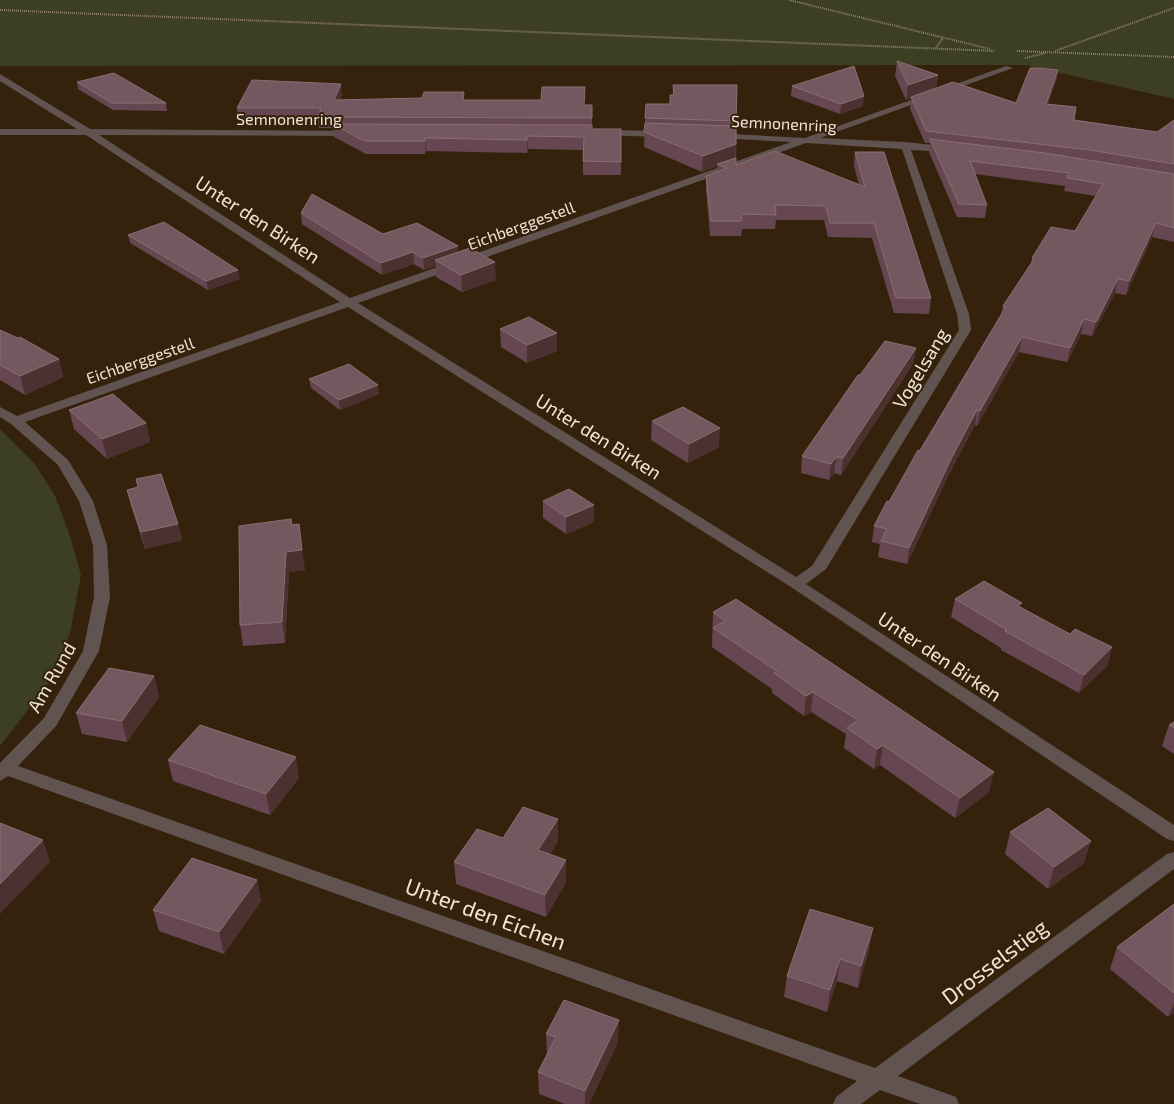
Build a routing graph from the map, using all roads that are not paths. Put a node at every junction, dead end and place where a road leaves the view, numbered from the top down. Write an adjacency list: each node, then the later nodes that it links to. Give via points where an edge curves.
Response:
1 (1009, 68): 9 (street, Eichberggestell)
2 (0, 77): 4 (street, Unter den Birken)
3 (0, 132): 4 (street, Semnonenring)
4 (88, 132): 5 (street, Semnonenring); 12 (street, Unter den Birken)
5 (361, 133)
6 (594, 133): 7 (street)
7 (671, 134)
8 (708, 135): 9 (street, Semnonenring)
9 (808, 139): 10 (street, Semnonenring); 12 (street, Eichberggestell)
10 (905, 145): 11 (street, Semnonenring); 15 (street, Vogelsang, via 963,314 965,330 818,570)
11 (962, 150)
12 (350, 303): 14 (street, Eichberggestell); 15 (street, Unter den Birken)
13 (0, 411): 14 (street, Am Rund)
14 (16, 421): 16 (street, Am Rund, via 63,463 86,501 100,545 102,597 91,651 50,722)
15 (796, 584): 17 (street, Unter den Birken)
16 (3, 772): 19 (street, Unter den Eichen)
17 (1174, 834)
18 (1174, 859): 19 (street, Drosselstieg)
19 (878, 1079): 20 (street, Drosselstieg); 21 (street, Unter den Eichen)
20 (844, 1104)
21 (948, 1104)

